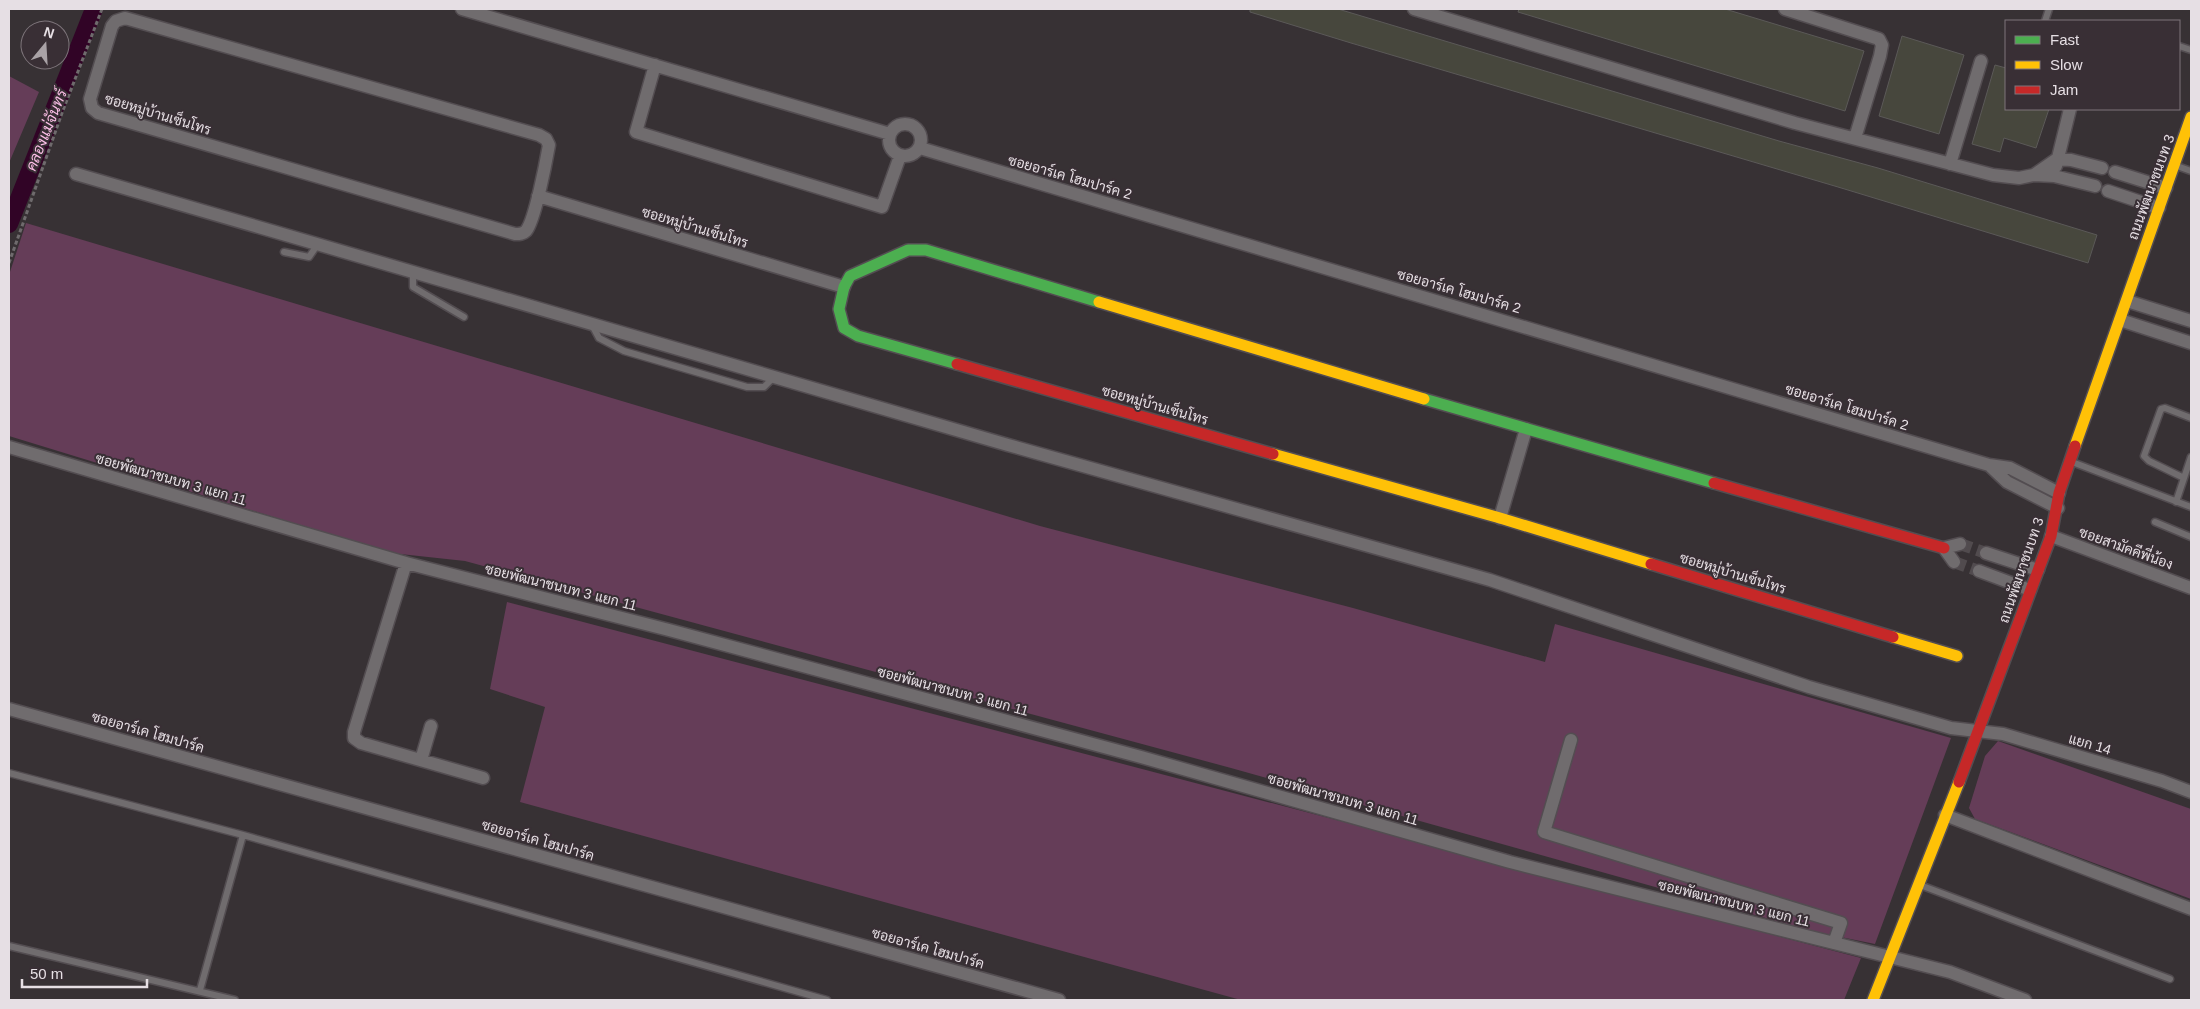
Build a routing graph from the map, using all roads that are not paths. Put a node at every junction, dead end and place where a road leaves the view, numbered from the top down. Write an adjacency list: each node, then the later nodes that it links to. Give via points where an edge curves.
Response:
1 (462, 9): 5 (street)
2 (1414, 9): 9 (street)
3 (1785, 9): 9 (street, via 1879,39 1882,45 1880,56)
4 (1981, 61): 13 (street)
5 (655, 65): 8 (street); 11 (street, via 636,132 882,207)
6 (2070, 110): 12 (street)
7 (2191, 117): 14 (street, ถนนพัฒนาชนบท 3)
8 (890, 134): 10 (street, via 902,124 913,125 922,138); 11 (street, via 890,144)
9 (1855, 138): 13 (street)
10 (920, 148): 11 (street, via 911,155); 40 (street, ซอยอาร์เค โฮมปาร์ค 2)
11 (900, 156)
12 (2057, 159): 17 (street); 18 (street); 20 (street, via 2071,160)
13 (1950, 164): 17 (street, via 1993,175 2019,178)
14 (2175, 165): 15 (lane); 20 (street, ถนนพัฒนาชนบท 3)
15 (2191, 171)
16 (76, 174): 24 (street, แยก 14)
17 (2034, 175): 18 (street)
18 (2054, 176): 19 (street)
19 (2095, 186)
20 (2166, 188): 23 (street, ถนนพัฒนาชนบท 3)
21 (2108, 190): 23 (street)
22 (538, 196): 22 (street, ซอยหมู่บ้านเซ็นโทร, via 550,145 539,135 125,18 112,26 90,99 92,108 98,113 515,234 528,230); 27 (street, ซอยหมู่บ้านเซ็นโทร)
23 (2159, 208): 28 (street, ถนนพัฒนาชนบท 3)
24 (318, 244): 25 (lane, via 309,257); 26 (street, แยก 14)
25 (284, 252)
26 (413, 271): 29 (lane, via 413,287); 32 (street, แยก 14)
27 (844, 287): 36 (street, via 850,276 908,250 926,250); 46 (street, ซอยหมู่บ้านเซ็นโทร, via 840,318 844,328 858,336)
28 (2127, 301): 30 (street, ถนนพัฒนาชนบท 3); 31 (street)
29 (464, 317)
30 (2120, 320): 33 (street); 39 (street, ถนนพัฒนาชนบท 3)
31 (2191, 321)
32 (592, 324): 34 (street, แยก 14); 34 (lane, via 599,338 624,351 747,387 764,387)
33 (2191, 343)
34 (774, 377): 62 (street, แยก 14, via 1490,580 1809,687 1951,728)
35 (2191, 418): 41 (lane, via 2161,409 2144,456)
36 (1526, 428): 46 (street); 51 (street)
37 (9, 447): 54 (street, ซอยพัฒนาชนบท 3 แยก 11)
38 (2191, 456): 41 (lane)
39 (2071, 462): 42 (street, ถนนพัฒนาชนบท 3); 43 (lane)
40 (1989, 465): 42 (street, ซอยอาร์เค โฮมปาร์ค 2, via 2010,468); 45 (street, ซอยอาร์เค โฮมปาร์ค 2, via 2007,482)
41 (2184, 478): 43 (lane)
42 (2059, 493): 45 (street, ถนนพัฒนาชนบท 3)
43 (2176, 502): 44 (lane)
44 (2191, 507)
45 (2058, 508): 48 (street, ถนนพัฒนาชนบท 3)
46 (1500, 518): 59 (street, ซอยหมู่บ้านเซ็นโทร)
47 (2155, 522): 49 (lane)
48 (2051, 536): 55 (street, ถนนพัฒนาชนบท 3); 57 (street, ซอยสามัคคีพี่น้อง)
49 (2191, 537)
50 (1960, 544): 51 (street)
51 (1944, 548): 53 (street)
52 (1986, 553): 55 (street)
53 (1954, 562)
54 (406, 563): 64 (street, via 354,732 356,741); 72 (street, ซอยพัฒนาชนบท 3 แยก 11, via 1142,756 1510,862)
55 (2038, 570): 58 (street, ถนนพัฒนาชนบท 3)
56 (1979, 571): 58 (street)
57 (2191, 588)
58 (2030, 590): 62 (street, ถนนพัฒนาชนบท 3)
59 (1958, 656)
60 (9, 709): 79 (street, ซอยอาร์เค โฮมปาร์ค)
61 (431, 726): 64 (street)
62 (1979, 731): 67 (street, แยก 14, via 2003,734); 68 (street, ถนนพัฒนาชนบท 3)
63 (1571, 740): 72 (street, via 1544,832 1841,922)
64 (421, 760): 66 (street)
65 (9, 773): 69 (lane)
66 (483, 778)
67 (2191, 792)
68 (1945, 815): 70 (street, ถนนพัฒนาชนบท 3); 71 (street)
69 (243, 835): 76 (lane); 78 (lane)
70 (1918, 884): 74 (street, ถนนพัฒนาชนบท 3); 75 (lane)
71 (2191, 909)
72 (1834, 943): 74 (street, ซอยพัฒนาชนบท 3 แยก 11)
73 (9, 946): 76 (lane)
74 (1891, 958): 80 (street, ถนนพัฒนาชนบท 3); 81 (street, ซอยพัฒนาชนบท 3 แยก 11, via 1950,972)
75 (2170, 979)
76 (200, 990): 77 (lane)
77 (235, 1000)
78 (827, 1000)
79 (1059, 1000)
80 (1874, 1000)
81 (2025, 1000)

